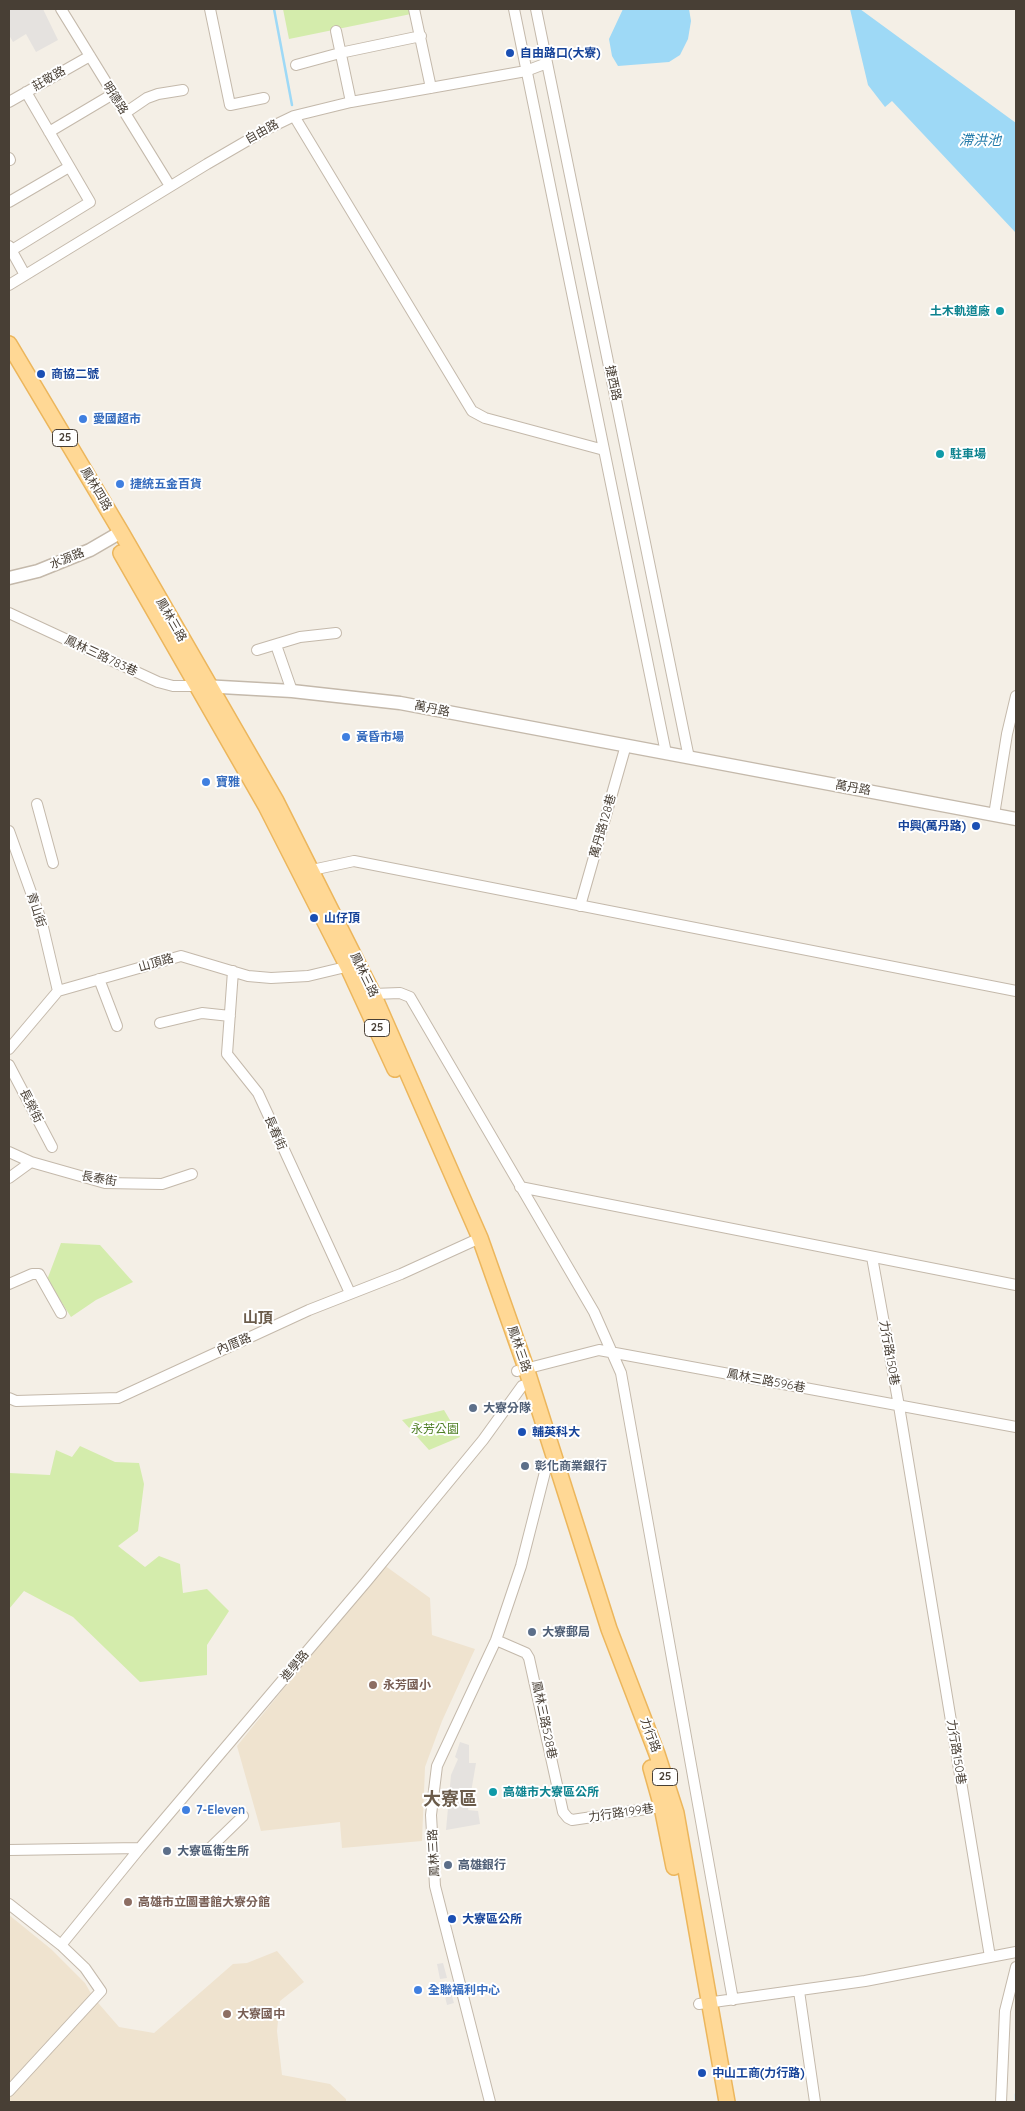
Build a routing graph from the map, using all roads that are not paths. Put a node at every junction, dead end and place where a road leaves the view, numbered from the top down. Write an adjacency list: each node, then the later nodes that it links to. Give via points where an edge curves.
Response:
1 (61, 9): 9 (street, 明德路)
2 (210, 9): 17 (street, via 230,105)
3 (414, 9): 7 (street)
4 (514, 9): 12 (street, 捷西路)
5 (536, 9): 10 (street, 捷西路)
6 (336, 31): 8 (street)
7 (420, 36): 8 (street); 13 (street)
8 (340, 53): 11 (street); 19 (street)
9 (90, 56): 15 (street, 莊敬路); 16 (street, 明德路)
10 (547, 63): 12 (street, 自由路); 43 (street, 捷西路)
11 (296, 65)
12 (526, 70): 13 (street, 自由路); 31 (street, 捷西路)
13 (431, 88): 19 (street, 自由路)
14 (184, 90): 20 (street, via 147,98)
15 (26, 92): 18 (street, 莊敬路); 22 (street)
16 (113, 94): 20 (street, 明德路); 22 (street)
17 (264, 98)
18 (9, 102)
19 (351, 102): 21 (street, 自由路)
20 (125, 113): 24 (street, 明德路)
21 (294, 116): 24 (street, 自由路); 31 (street, via 472,411 485,418)
22 (49, 132): 23 (street)
23 (69, 167): 25 (street); 26 (street, via 90,202)
24 (170, 186): 27 (street, 自由路)
25 (9, 202)
26 (10, 247): 27 (street)
27 (26, 275): 28 (street, 自由路)
28 (9, 285)
29 (9, 344): 32 (main road, 鳳林四路 / 25)
30 (9, 363): 32 (main road, 鳳林四路 / 25)
31 (604, 450): 42 (street, 捷西路)
32 (117, 535): 33 (street, 水源路, via 38,571); 38 (main road, 鳳林三路 / 25)
33 (9, 578)
34 (9, 613): 38 (street, 鳳林三路783巷, via 158,682 173,686)
35 (336, 633): 36 (street, via 300,637)
36 (276, 645): 37 (street); 39 (street)
37 (257, 650)
38 (203, 686): 39 (street, 萬丹路); 49 (main road, 鳳林三路 / 25, via 276,801); 51 (main road, 鳳林三路 / 25)
39 (292, 691): 41 (street, 萬丹路, via 400,702)
40 (1016, 696): 45 (street)
41 (626, 745): 42 (street, 萬丹路); 50 (street, 萬丹路128巷)
42 (666, 753): 43 (street, 萬丹路)
43 (689, 758): 45 (street, 萬丹路)
44 (37, 804): 48 (street)
45 (994, 815): 46 (street, 萬丹路)
46 (1016, 819)
47 (9, 831): 54 (street, 青山街, via 42,923)
48 (53, 863)
49 (312, 870): 50 (street, via 354,862); 51 (main road, 鳳林三路 / 25)
50 (580, 906): 55 (street)
51 (353, 965): 52 (street, 山頂路, via 308,976 248,976); 56 (main road, 鳳林三路 / 25); 68 (main road, 鳳林三路 / 25)
52 (232, 971): 53 (street, 山頂路, via 181,956); 57 (street, 長春街)
53 (99, 979): 54 (street, 山頂路); 59 (street)
54 (58, 990): 60 (street)
55 (1016, 991)
56 (373, 994): 67 (street, via 400,993 410,997); 68 (main road, 鳳林三路 / 25)
57 (230, 1016): 58 (street, via 202,1013); 72 (street, 長春街, via 227,1054 258,1094)
58 (160, 1023)
59 (117, 1026)
60 (9, 1049)
61 (9, 1065): 62 (street, 長榮街)
62 (52, 1147)
63 (9, 1152): 64 (street, 長泰街)
64 (31, 1162): 65 (street, 長泰街, via 105,1182 162,1184); 66 (street)
65 (192, 1174)
66 (9, 1178)
67 (520, 1187): 69 (street); 74 (street, via 594,1312)
68 (476, 1240): 72 (street, 內厝路); 75 (main road, 鳳林三路 / 25)
69 (872, 1257): 71 (street); 78 (street, 力行路150巷)
70 (9, 1284): 73 (street, via 39,1274)
71 (1016, 1285)
72 (350, 1293): 77 (street, 內厝路, via 118,1398 16,1401)
73 (61, 1313)
74 (612, 1352): 75 (street, 鳳林三路596巷, via 600,1350); 78 (street, 鳳林三路596巷); 94 (street, via 620,1373)
75 (521, 1369): 76 (main road, 鳳林三路 / 25)
76 (526, 1385): 80 (main road, 鳳林三路 / 25); 85 (street, 進學路, via 366,1582)
77 (9, 1398)
78 (899, 1406): 79 (street, 鳳林三路596巷); 91 (street, 力行路150巷)
79 (1016, 1427)
80 (551, 1466): 81 (street, 鳳林三路); 82 (main road, 力行路 / 25, via 600,1632)
81 (496, 1640): 84 (street, 鳳林三路528巷, via 530,1658 563,1812); 97 (street, 鳳林三路, via 437,1766 431,1815 435,1886)
82 (668, 1806): 84 (street, 力行路199巷); 95 (main road, 力行路 / 25)
83 (243, 1816): 87 (street)
84 (568, 1818)
85 (140, 1848): 86 (street); 89 (street, 進學路)
86 (9, 1850)
87 (208, 1850)
88 (9, 1904): 89 (street)
89 (61, 1946): 96 (street, via 85,1968 101,1991)
90 (1016, 1952): 91 (street)
91 (990, 1956): 93 (street)
92 (1016, 1967): 101 (street, via 1005,2010)
93 (799, 1991): 94 (street); 100 (street)
94 (733, 2000): 95 (street)
95 (704, 2003): 98 (main road, 力行路 / 25); 99 (main road, 力行路 / 25)
96 (9, 2091)
97 (490, 2102)
98 (717, 2102)
99 (727, 2102)
100 (815, 2102)
101 (1001, 2102)

